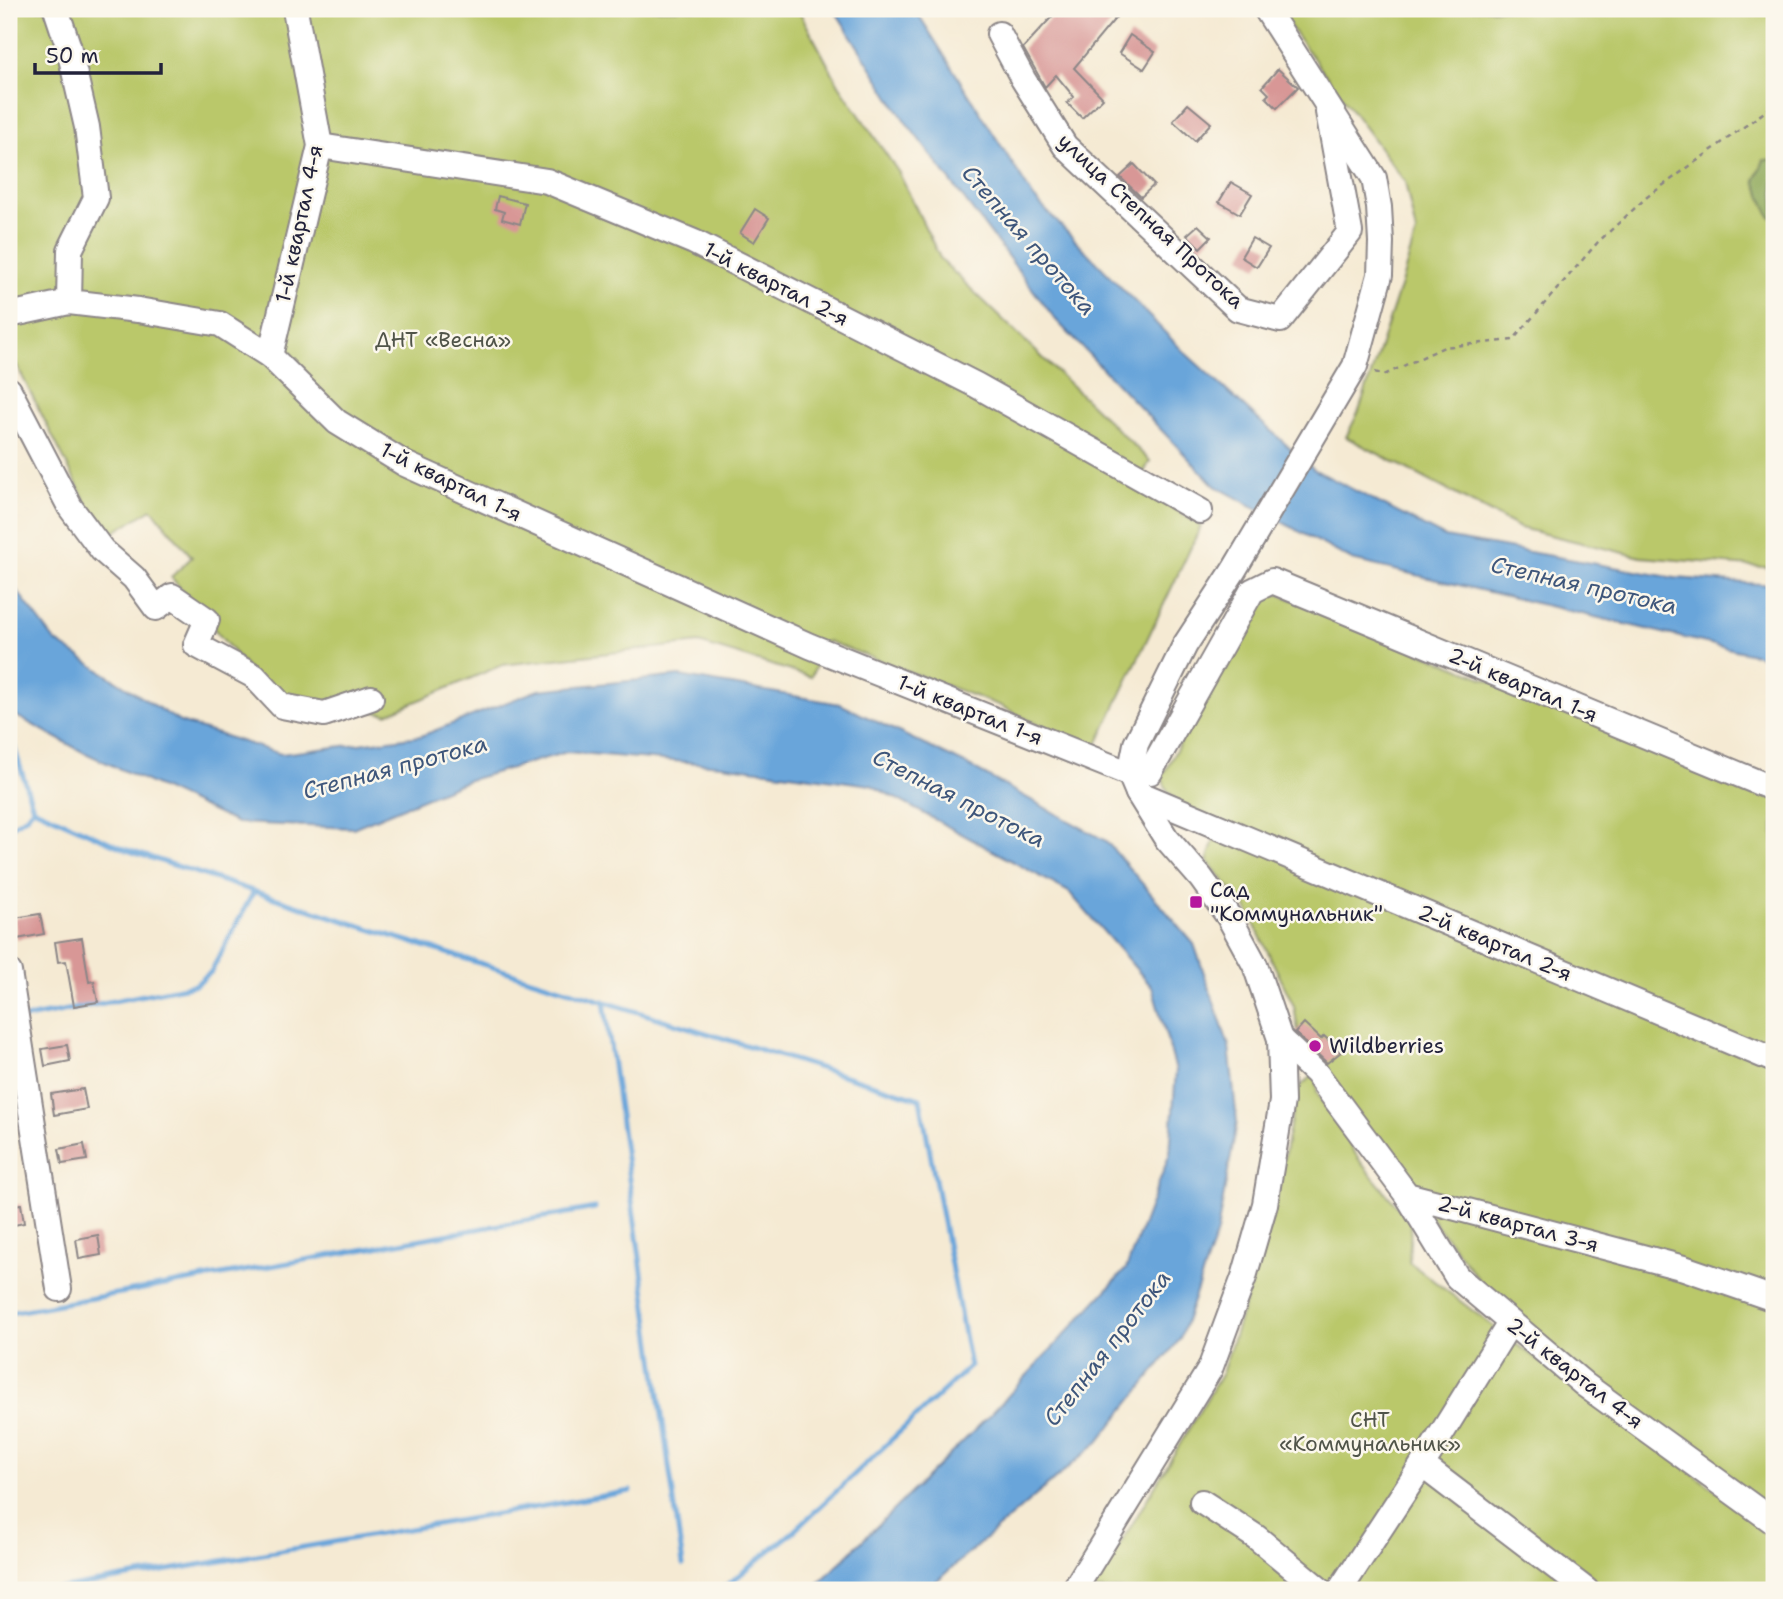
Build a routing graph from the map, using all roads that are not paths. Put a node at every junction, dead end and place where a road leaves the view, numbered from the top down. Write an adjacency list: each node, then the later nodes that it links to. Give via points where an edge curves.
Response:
1 (56, 9): 7 (street, via 87,127 96,198 70,250)
2 (295, 9): 6 (street, 1-й квартал 4-я)
3 (1266, 9): 5 (street)
4 (999, 34): 5 (street, улица Степная Протока, via 1065,146 1238,309 1280,320 1350,232)
5 (1326, 101): 13 (street, via 1374,178 1379,207 1380,275 1355,366 1185,645 1136,744)
6 (320, 146): 9 (street, 1-й квартал 4-я); 11 (street, 1-й квартал 2-я, via 547,181 694,242 976,385)
7 (69, 302): 8 (street, 1-й квартал 1-я); 9 (street, 1-й квартал 1-я, via 220,324)
8 (9, 315)
9 (270, 356): 13 (street, 1-й квартал 1-я, via 337,422 405,464 810,646)
10 (9, 390): 12 (street, via 70,507 102,550 134,578 156,608 172,596 207,620 196,645 254,676 282,706 324,714)
11 (1200, 512)
12 (370, 698)
13 (1134, 784): 14 (street, 2-й квартал 1-я, via 1150,772 1252,591 1272,581); 16 (street, via 1166,838 1229,917 1255,965); 17 (street, 2-й квартал 2-я)
14 (1774, 789)
15 (9, 972): 19 (street)
16 (1280, 1039): 18 (street, via 1316,1073); 25 (street, via 1282,1101 1265,1203 1210,1369)
17 (1774, 1060)
18 (1407, 1195): 20 (street, 2-й квартал 3-я, via 1684,1269); 21 (street, 2-й квартал 4-я, via 1457,1278)
19 (59, 1289)
20 (1774, 1299)
21 (1510, 1323): 22 (street); 24 (street, 2-й квартал 4-я, via 1585,1385)
22 (1422, 1465): 27 (street); 28 (street)
23 (1202, 1502): 26 (street, via 1256,1537)
24 (1774, 1522)
25 (1074, 1590)
26 (1320, 1590)
27 (1340, 1590)
28 (1586, 1590)

